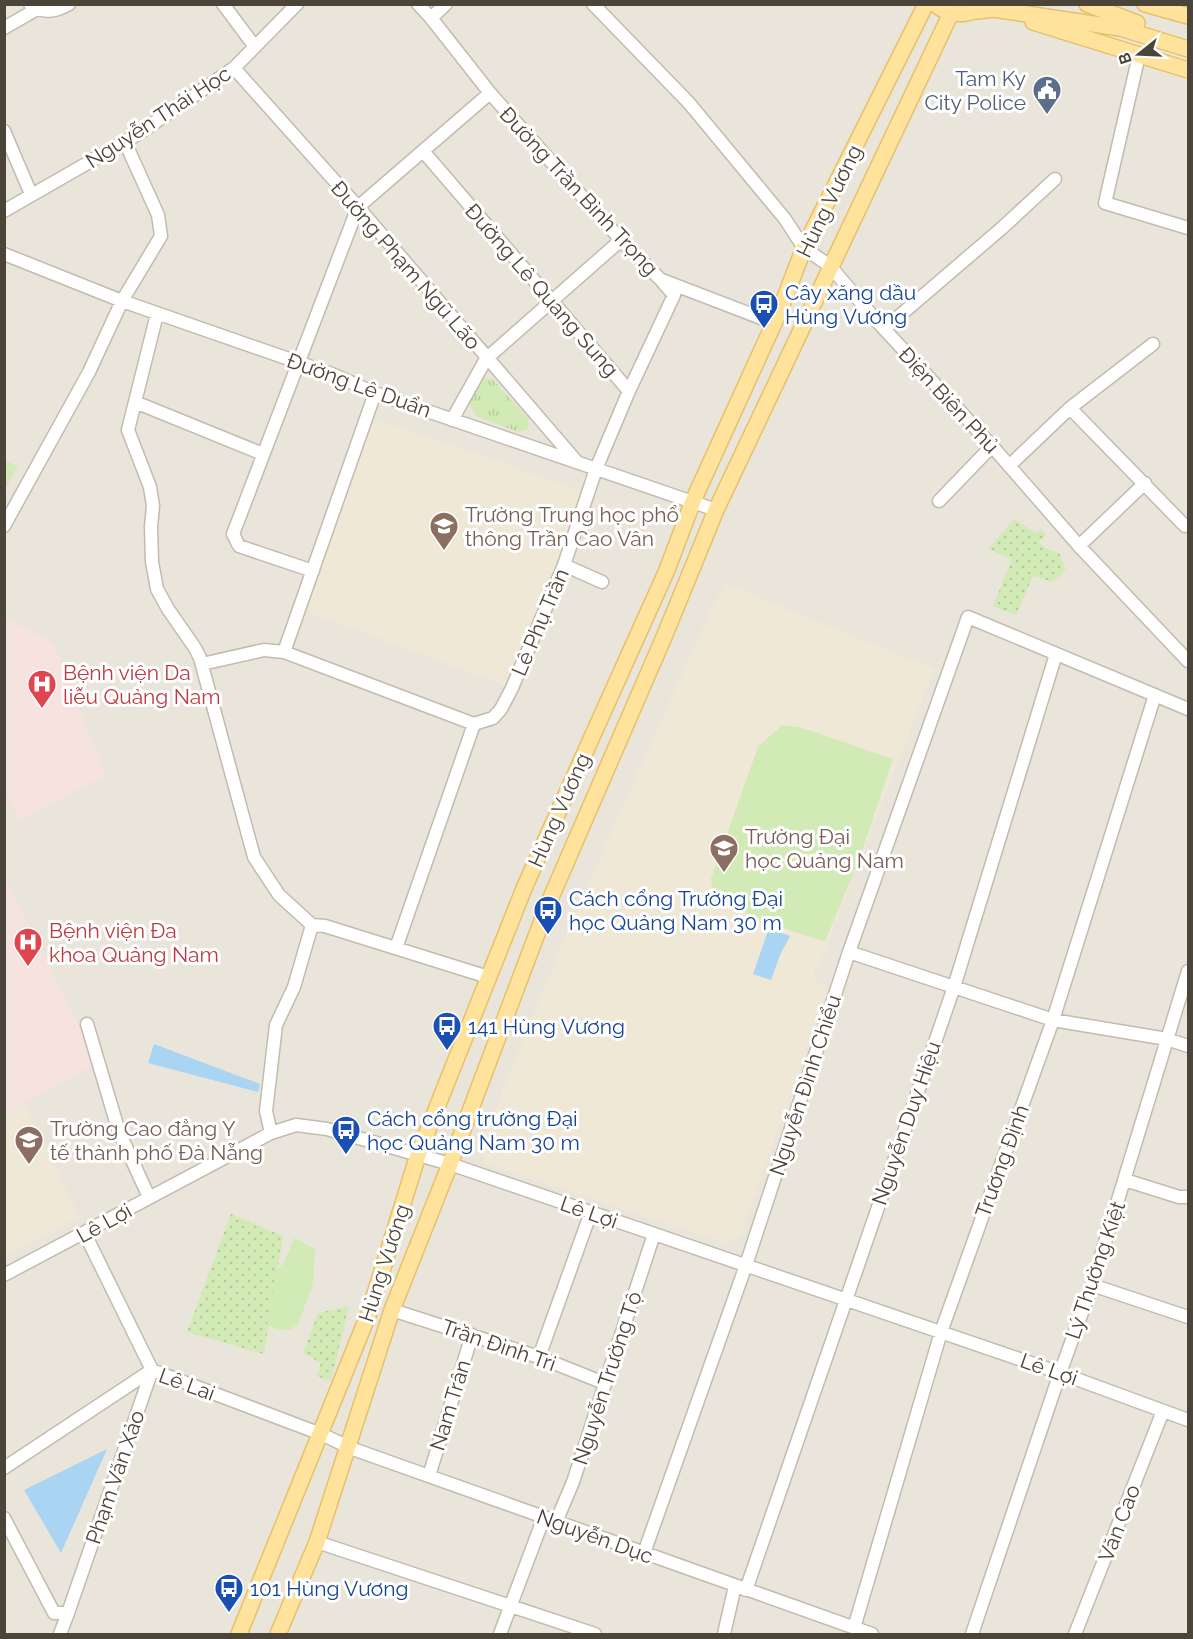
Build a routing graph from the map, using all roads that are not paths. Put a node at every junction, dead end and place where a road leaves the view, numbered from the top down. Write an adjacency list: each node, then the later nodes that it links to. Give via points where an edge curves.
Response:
1 (69, 4): 11 (street, via 51,12)
2 (223, 4): 19 (street)
3 (297, 4): 19 (street, Nguyễn Thái Học)
4 (418, 4): 15 (street, Đường Trần Bình Trọng)
5 (446, 4): 15 (street)
6 (593, 4): 34 (street, Điện Biên Phủ, via 689,103 779,211)
7 (926, 4): 34 (main road, Hùng Vương)
8 (935, 4): 13 (main road)
9 (1087, 4): 16 (main road)
10 (1145, 4): 14 (main road)
11 (33, 7): 17 (street)
12 (986, 8): 13 (main road); 16 (main road); 21 (main road)
13 (951, 13): 36 (main road, Hùng Vương)
14 (1188, 16)
15 (431, 18): 24 (street, Đường Trần Bình Trọng)
16 (1121, 23): 18 (main road); 20 (main road)
17 (4, 28)
18 (1188, 38)
19 (255, 46): 22 (street, Nguyễn Thái Học)
20 (1188, 49)
21 (1139, 55): 23 (main road); 32 (street, via 1105,203)
22 (234, 68): 26 (street, Nguyễn Thái Học); 30 (street, Đường Phạm Ngũ Lão)
23 (1188, 70)
24 (490, 93): 27 (street); 33 (street, Đường Trần Bình Trọng)
25 (4, 131): 29 (street)
26 (125, 142): 29 (street, Nguyễn Thái Học); 38 (street, via 158,215 161,236)
27 (423, 151): 30 (street); 39 (street, Đường Lê Quang Sung)
28 (1055, 179): 42 (street)
29 (31, 194): 31 (street, Nguyễn Thái Học)
30 (358, 207): 44 (street, Đường Phạm Ngũ Lão); 45 (street)
31 (4, 211)
32 (1188, 228)
33 (621, 240): 37 (street, Đường Trần Bình Trọng); 39 (street)
34 (804, 248): 36 (street, Điện Biên Phủ); 41 (main road, Hùng Vương)
35 (4, 254): 38 (street, Đường Lê Duẩn)
36 (830, 266): 42 (street, Điện Biên Phủ); 59 (main road, Hùng Vương)
37 (661, 280): 41 (street); 46 (street, Đường Trần Bình Trọng, via 674,295)
38 (123, 301): 40 (street, Đường Lê Duẩn); 60 (street, via 89,372)
39 (552, 301): 44 (street); 46 (street, Đường Lê Quang Sung)
40 (158, 314): 45 (street, Đường Lê Duẩn); 48 (street)
41 (774, 323): 57 (main road, Hùng Vương)
42 (884, 329): 51 (street, Điện Biên Phủ)
43 (1153, 344): 49 (street)
44 (486, 359): 50 (street); 53 (street, Đường Phạm Ngũ Lão)
45 (297, 362): 47 (street, Đường Lê Duẩn); 52 (street)
46 (629, 390): 55 (street, Đường Lê Quang Sung)
47 (375, 393): 50 (street, Đường Lê Duẩn); 64 (street)
48 (135, 402): 52 (street); 69 (street, via 128,430 150,487 152,562 157,588)
49 (1070, 408): 54 (street); 56 (street)
50 (452, 420): 53 (street, Đường Lê Duẩn)
51 (992, 446): 54 (street, Điện Biên Phủ); 58 (street)
52 (263, 454): 64 (street, via 233,534 234,541)
53 (576, 462): 55 (street, Đường Lê Duẩn)
54 (1009, 466): 62 (street, Điện Biên Phủ)
55 (596, 470): 57 (street, Đường Lê Duẩn); 63 (street, Lê Phụ Trần)
56 (1145, 483): 61 (street); 62 (street)
57 (693, 501): 59 (street, Đường Lê Duẩn); 77 (main road, Hùng Vương, via 667,570)
58 (939, 501)
59 (716, 510): 85 (main road, Hùng Vương, via 549,902)
60 (4, 526)
61 (1185, 526)
62 (1079, 546): 68 (street, Điện Biên Phủ)
63 (564, 565): 65 (street); 72 (street, Lê Phụ Trần, via 501,709 493,718)
64 (313, 571): 66 (street)
65 (602, 582)
66 (285, 652): 69 (street, via 264,650); 72 (street)
67 (1056, 654): 70 (street); 75 (street, Nguyễn Đình Chiểu, via 968,617); 78 (street, Nguyễn Duy Hiệu)
68 (1188, 661)
69 (202, 664): 73 (street, via 254,857 279,895)
70 (1155, 695): 71 (street); 79 (street, Trương Định)
71 (1188, 709)
72 (474, 724): 74 (street)
73 (312, 925): 74 (street); 83 (street, via 294,987 276,1025 266,1111)
74 (396, 948): 77 (street)
75 (849, 952): 78 (street); 92 (street, Nguyễn Đình Chiểu)
76 (1188, 971): 81 (street, Lý Thường Kiệt)
77 (488, 977): 84 (main road, Hùng Vương)
78 (954, 987): 79 (street); 95 (street, Nguyễn Duy Hiệu)
79 (1053, 1020): 81 (street); 98 (street, Trương Định)
80 (87, 1024): 87 (street, via 119,1132)
81 (1167, 1039): 82 (street); 86 (street, Lý Thường Kiệt)
82 (1188, 1046)
83 (271, 1133): 84 (street, Lê Lợi, via 296,1125 327,1129); 87 (street, Lê Lợi)
84 (418, 1155): 85 (street, Lê Lợi); 106 (main road, Hùng Vương, via 369,1313)
85 (450, 1164): 89 (street, Lê Lợi); 96 (main road, Hùng Vương)
86 (1125, 1180): 88 (street); 94 (street, Lý Thường Kiệt)
87 (148, 1197): 90 (street, Lê Lợi)
88 (1188, 1197)
89 (591, 1212): 91 (street, Lê Lợi); 100 (street)
90 (85, 1234): 93 (street, Lê Lợi); 101 (street)
91 (654, 1234): 92 (street, Lê Lợi); 103 (street, Nguyễn Trường Tộ)
92 (746, 1265): 95 (street, Lê Lợi); 114 (street, Nguyễn Đình Chiểu)
93 (4, 1275)
94 (1092, 1285): 97 (street); 102 (street, Lý Thường Kiệt)
95 (845, 1299): 98 (street, Lê Lợi); 115 (street, Nguyễn Duy Hiệu)
96 (392, 1310): 99 (street, Trần Đình Tri); 107 (main road, Hùng Vương)
97 (1188, 1317)
98 (941, 1332): 102 (street, Lê Lợi); 118 (street, Trương Định)
99 (472, 1335): 100 (street, Trần Đình Tri); 109 (street, Nam Trân)
100 (539, 1357): 103 (street, Trần Đình Tri)
101 (152, 1370): 106 (street, Lê Lai); 108 (street, Lê Lai); 117 (street, Phạm Văn Xảo)
102 (1060, 1373): 104 (street, Lê Lợi); 126 (street, Lý Thường Kiệt)
103 (604, 1383): 112 (street, Nguyễn Trường Tộ, via 573,1482)
104 (1163, 1411): 105 (street, Lê Lợi); 127 (street, Văn Cao)
105 (1188, 1420)
106 (321, 1434): 107 (street, Nguyễn Dục); 120 (main road, Hùng Vương)
107 (348, 1446): 109 (street, Nguyễn Dục); 113 (main road, Hùng Vương)
108 (4, 1468)
109 (429, 1476): 110 (street, Nguyễn Dục)
110 (544, 1517): 112 (street, Nguyễn Dục); 116 (street)
111 (4, 1518): 117 (street, via 54,1613)
112 (556, 1522): 114 (street, Nguyễn Dục)
113 (317, 1542): 116 (street); 121 (main road, Hùng Vương)
114 (644, 1553): 115 (street, Nguyễn Dục)
115 (741, 1588): 118 (street, Nguyễn Dục); 124 (street, Nguyễn Duy Hiệu)
116 (511, 1606): 122 (street); 123 (street)
117 (68, 1613): 119 (street, Phạm Văn Xảo)
118 (854, 1628): 125 (street, Nguyễn Dục)
119 (60, 1635)
120 (239, 1635)
121 (278, 1635)
122 (500, 1635)
123 (595, 1635)
124 (724, 1635)
125 (872, 1635)
126 (972, 1635)
127 (1075, 1635)

